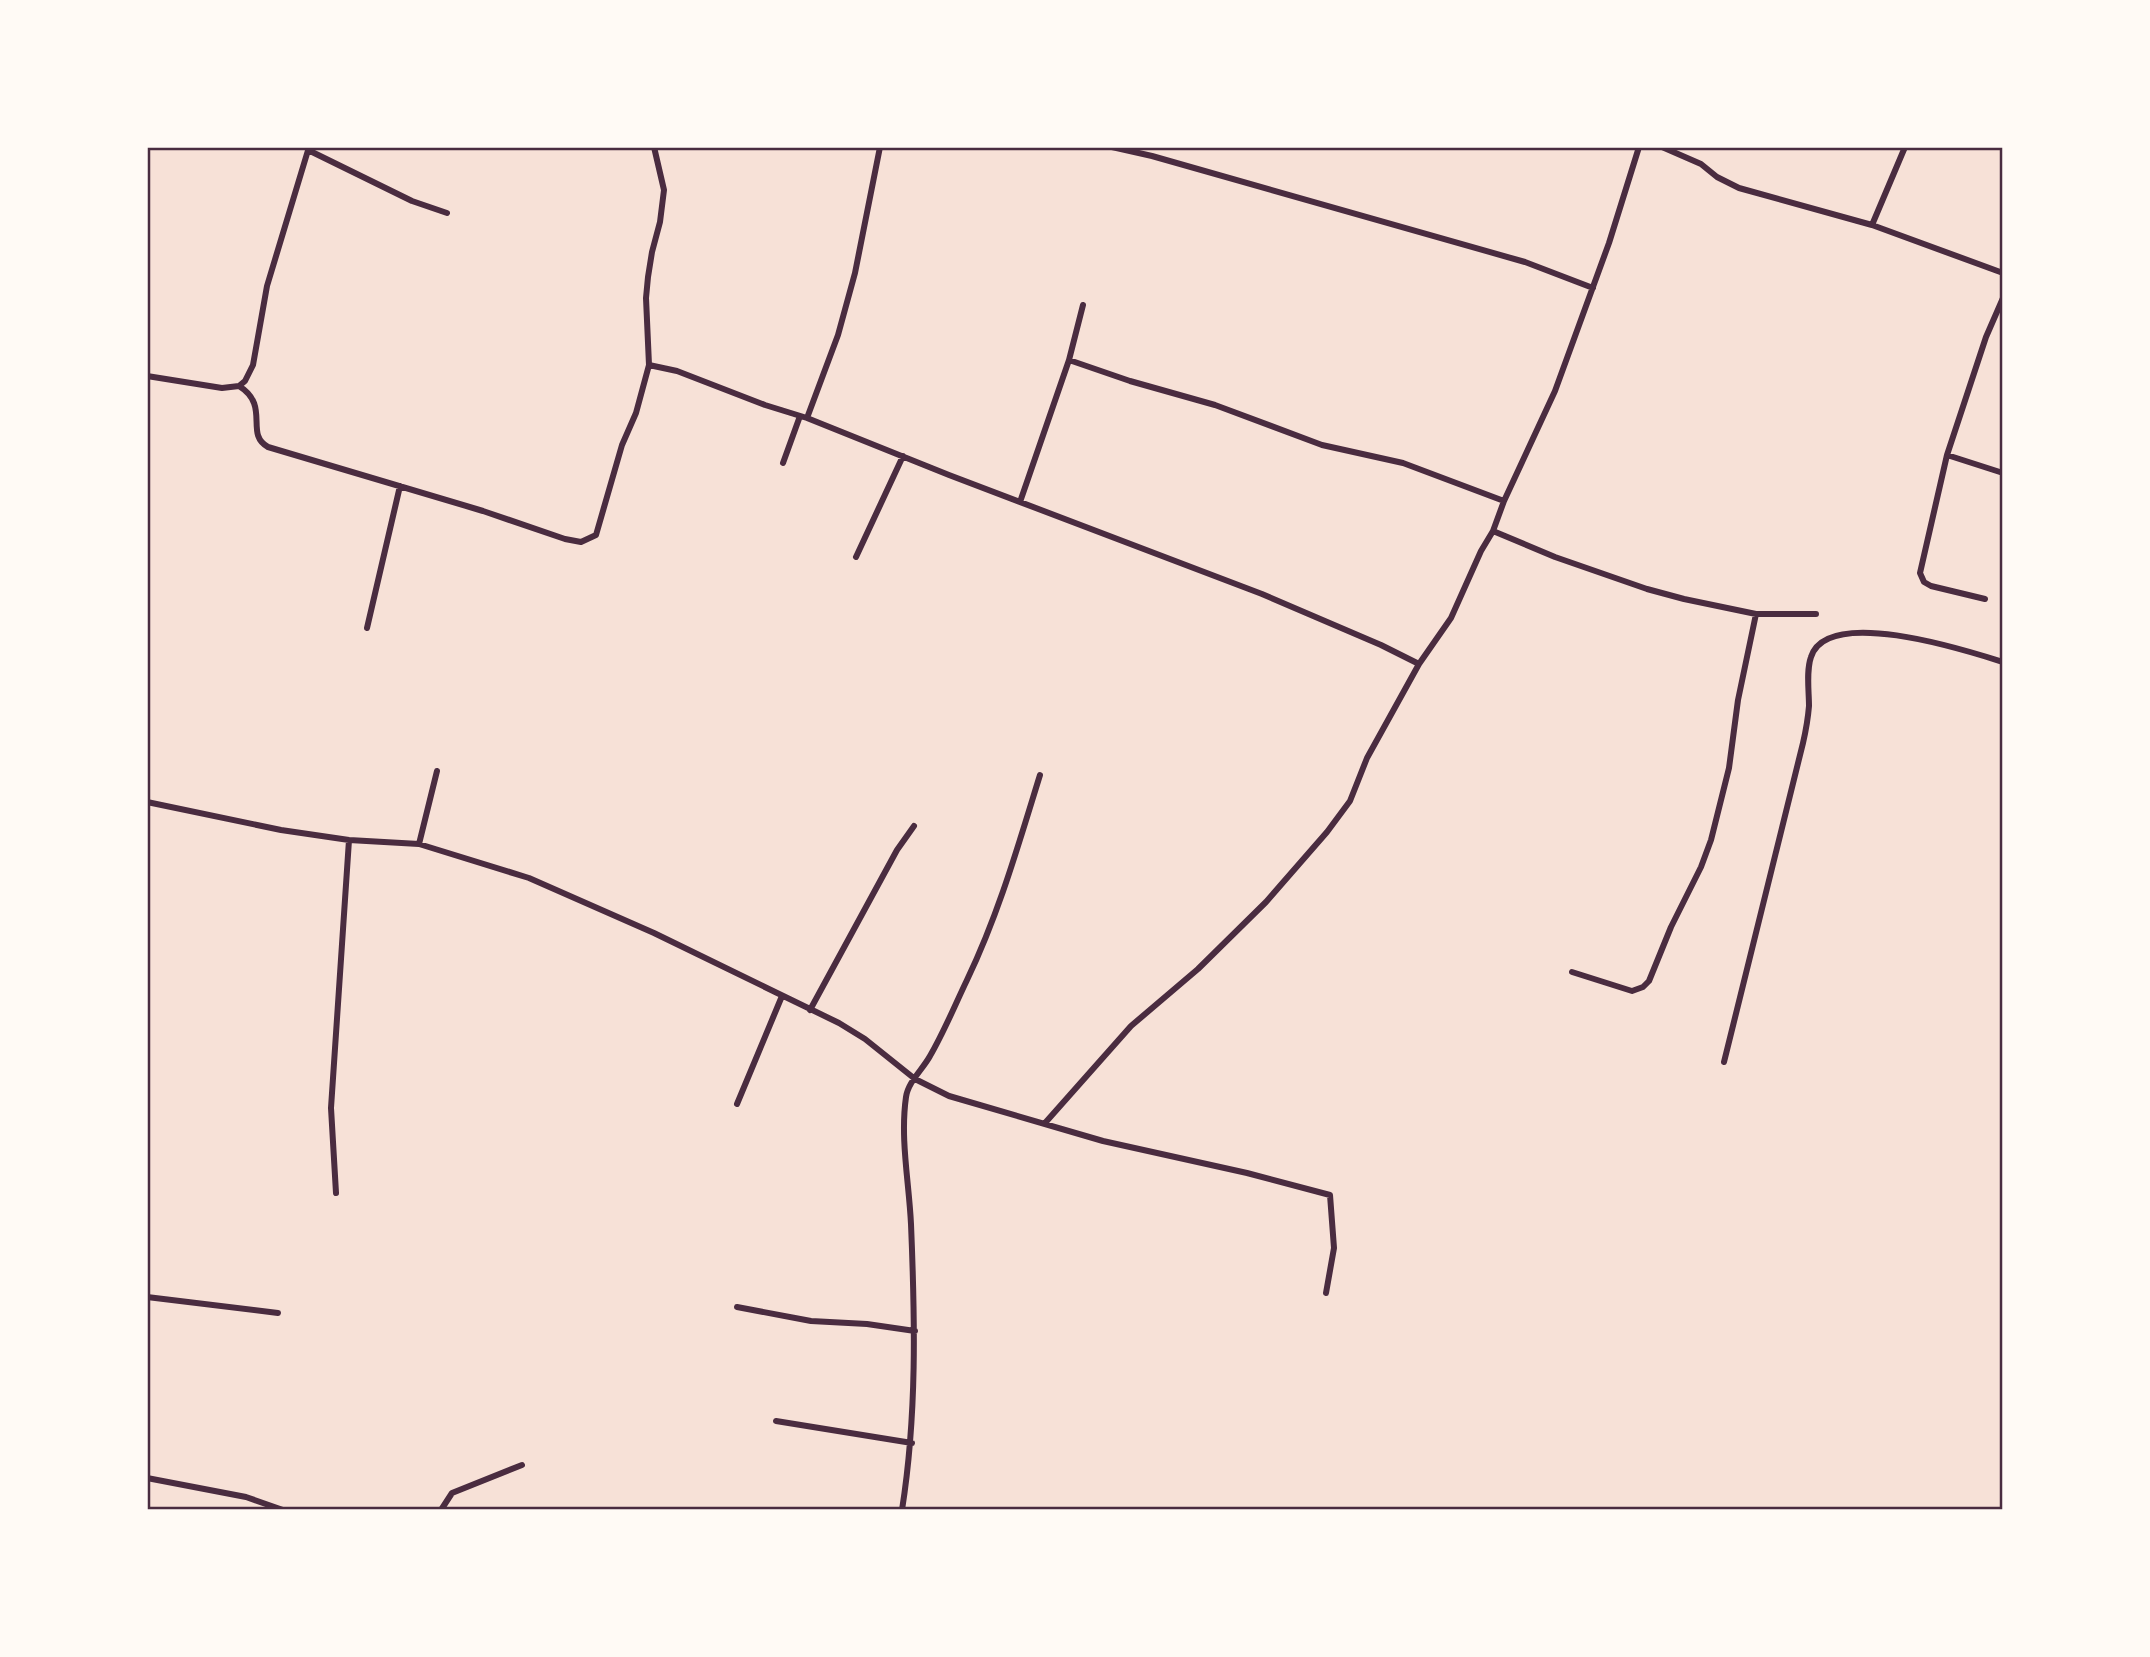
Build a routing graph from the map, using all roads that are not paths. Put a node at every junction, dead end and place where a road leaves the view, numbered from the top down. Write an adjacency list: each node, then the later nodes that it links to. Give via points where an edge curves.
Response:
1 (654, 147): 15 (street, via 664,190 646,298)
2 (880, 147): 18 (street, via 838,335)
3 (1112, 147): 11 (street, via 1525,262)
4 (1639, 147): 11 (street)
5 (1662, 147): 9 (street, via 1739,188)
6 (1905, 147): 9 (street)
7 (308, 149): 8 (street, via 412,201); 17 (street, via 267,286 253,365)
8 (447, 212)
9 (1872, 225): 10 (street)
10 (2003, 273)
11 (1593, 288): 24 (street, via 1555,391)
12 (2003, 298): 19 (street)
13 (1083, 305): 14 (street)
14 (1069, 360): 24 (street, via 1214,405 1322,445 1403,463); 25 (street)
15 (649, 365): 18 (street); 23 (street, via 596,535 590,539 565,539)
16 (147, 376): 17 (street, via 212,387)
17 (239, 386): 23 (street, via 254,400 261,443)
18 (804, 417): 20 (street); 21 (street)
19 (1947, 455): 22 (street); 28 (street, via 1920,573 1931,586)
20 (903, 456): 25 (street); 27 (street)
21 (783, 463)
22 (2003, 473)
23 (400, 486): 31 (street)
24 (1504, 501): 26 (street)
25 (1020, 502): 33 (street, via 1262,594)
26 (1493, 531): 29 (street, via 1647,589); 33 (street, via 1451,618)
27 (856, 557)
28 (1985, 598)
29 (1756, 614): 30 (street); 40 (street, via 1729,768 1708,849 1649,981 1632,991)
30 (1816, 614)
31 (367, 628)
32 (2003, 663): 43 (street, via 1880,633 1833,638 1811,655 1803,743)
33 (1419, 664): 46 (street, via 1367,758 1350,801 1327,832 1266,902 1131,1026)
34 (437, 771): 39 (street)
35 (1040, 775): 44 (street, via 1003,895 931,1055)
36 (147, 802): 38 (street)
37 (914, 826): 42 (street)
38 (349, 840): 39 (street); 47 (street, via 331,1108)
39 (419, 845): 41 (street, via 529,878)
40 (1572, 972)
41 (782, 996): 42 (street); 45 (street)
42 (810, 1010): 44 (street, via 865,1039)
43 (1724, 1062)
44 (915, 1079): 46 (street, via 949,1096); 52 (street, via 906,1096 905,1152)
45 (737, 1104)
46 (1045, 1123): 48 (street, via 1329,1195 1334,1248)
47 (336, 1193)
48 (1326, 1293)
49 (147, 1297): 51 (street)
50 (737, 1307): 52 (street, via 811,1321)
51 (278, 1313)
52 (915, 1331): 54 (street)
53 (776, 1421): 54 (street)
54 (912, 1443): 59 (street)
55 (522, 1465): 58 (street, via 452,1493)
56 (147, 1478): 57 (street, via 246,1497)
57 (283, 1510)
58 (441, 1510)
59 (902, 1510)

